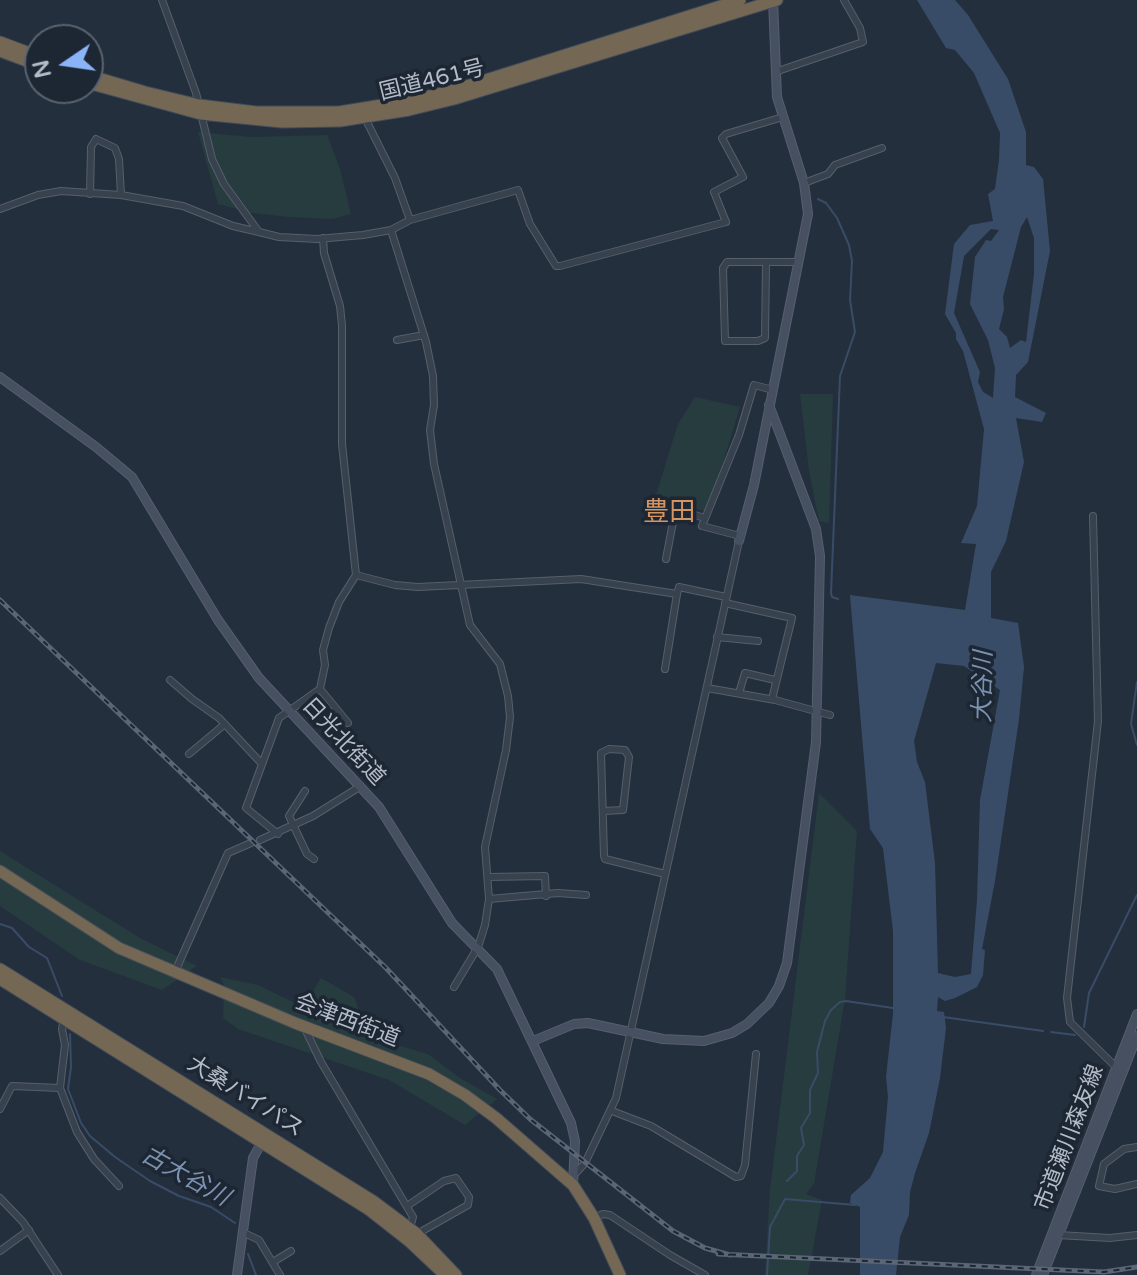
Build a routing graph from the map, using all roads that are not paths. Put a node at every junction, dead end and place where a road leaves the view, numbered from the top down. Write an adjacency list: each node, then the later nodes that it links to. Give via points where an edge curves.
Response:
1 (162, 0): 12 (street)
2 (740, 0): 13 (highway, 国道461号)
3 (775, 0): 9 (street); 13 (highway, 国道461号, via 466,95 409,110)
4 (844, 0): 9 (street, via 863,42)
5 (0, 42): 7 (highway)
6 (0, 51): 8 (highway)
7 (24, 51)
8 (24, 60)
9 (775, 72): 14 (street)
10 (104, 80): 12 (highway, 国道461号)
11 (104, 87): 12 (highway, 国道461号)
12 (200, 110): 13 (highway, 国道461号, via 282,122); 22 (street, via 224,184)
13 (364, 113): 20 (street)
14 (783, 117): 16 (street); 20 (street, via 722,138 743,177 714,192 726,222 556,266 530,224 518,190)
15 (882, 148): 16 (street)
16 (804, 183): 24 (street, via 808,214)
17 (90, 194): 18 (street); 18 (street, via 91,147 96,139 115,148); 19 (street, via 61,191)
18 (121, 195): 22 (street, via 183,206)
19 (0, 209)
20 (410, 220): 21 (street)
21 (391, 230): 23 (street); 26 (street)
22 (259, 232): 23 (street)
23 (323, 238): 35 (street, via 340,306 342,444)
24 (799, 262): 25 (street); 29 (street)
25 (766, 264): 25 (street, via 727,262 723,268 725,341 765,338)
26 (424, 335): 27 (street); 36 (street, via 433,376 434,464)
27 (397, 340)
28 (0, 377): 48 (street, 日光北街道, via 132,477 218,620)
29 (773, 390): 30 (street); 32 (street, via 754,385)
30 (769, 405): 33 (street); 49 (street, via 819,543)
31 (1093, 516): 81 (street, via 1098,721 1067,998 1070,1022)
32 (705, 518): 33 (street, via 702,526); 34 (street, via 681,511 673,522)
33 (739, 538): 38 (street)
34 (666, 559)
35 (356, 575): 36 (street, via 406,586); 45 (street, via 329,628)
36 (462, 583): 37 (street, via 581,579); 65 (street, via 470,625 500,664 509,706 506,750 485,847)
37 (677, 594): 38 (street, via 679,587); 41 (street)
38 (725, 600): 39 (street); 43 (street, via 792,618)
39 (717, 637): 40 (street); 44 (street)
40 (758, 641)
41 (665, 669)
42 (170, 680): 52 (street)
43 (775, 680): 46 (street, via 745,673); 47 (street)
44 (707, 688): 46 (street); 64 (street)
45 (320, 689): 48 (street); 51 (street)
46 (739, 693): 47 (street)
47 (772, 699): 49 (street)
48 (288, 710): 54 (street, via 279,718); 55 (street, 日光北街道)
49 (817, 711): 50 (street); 77 (street, via 812,792 787,963 779,986 757,1016 718,1038 678,1041)
50 (830, 715)
51 (348, 723)
52 (225, 724): 53 (street); 54 (street)
53 (189, 754)
54 (262, 764): 59 (street, via 246,808)
55 (361, 786): 58 (street); 69 (street, 日光北街道, via 389,820 452,923)
56 (305, 791): 58 (street, via 289,816)
57 (603, 811): 57 (street, via 601,753 625,750 629,757 623,810); 64 (street, via 605,859)
58 (293, 826): 59 (street); 62 (street)
59 (278, 834): 60 (street)
60 (260, 840)
61 (251, 843): 71 (street, via 228,853)
62 (314, 859)
63 (0, 871): 71 (highway, 会津西街道, via 103,940)
64 (665, 874): 77 (street)
65 (488, 877): 67 (street, via 545,876); 68 (street)
66 (586, 895): 67 (street)
67 (546, 896): 68 (street)
68 (489, 899): 69 (street)
69 (478, 947): 73 (street); 79 (street, 日光北街道, via 503,979)
70 (0, 969): 75 (highway, 大桑バイパス)
71 (174, 974): 76 (highway, 会津西街道)
72 (0, 979): 75 (highway, 大桑バイパス)
73 (454, 987)
74 (1137, 1014): 81 (street, 市道瀬川森友線)
75 (65, 1015): 82 (street); 85 (highway, 大桑バイパス)
76 (304, 1026): 87 (highway, 会津西街道, via 446,1083); 91 (street)
77 (630, 1030): 79 (street, via 574,1024); 84 (street)
78 (1137, 1036): 81 (street, 市道瀬川森友線)
79 (533, 1041): 87 (street, 日光北街道, via 571,1123)
80 (756, 1054): 84 (street, via 741,1176 651,1126)
81 (1119, 1071): 97 (street, 市道瀬川森友線); 109 (street, 市道瀬川森友線)
82 (60, 1088): 83 (street, via 12,1086); 89 (street, via 77,1132)
83 (0, 1109)
84 (612, 1111): 87 (street)
85 (264, 1139): 92 (highway, 大桑バイパス); 95 (street, via 253,1158)
86 (1137, 1147): 88 (street, via 1124,1149 1104,1164 1099,1186)
87 (574, 1180): 93 (highway, 会津西街道)
88 (1137, 1184)
89 (119, 1186)
90 (1, 1201): 94 (street)
91 (407, 1206): 96 (street); 96 (street, via 456,1178 469,1197 468,1205)
92 (383, 1214): 96 (highway, 大桑バイパス); 105 (highway, 大桑バイパス)
93 (594, 1218): 107 (highway, 会津西街道); 108 (street, via 610,1215)
94 (29, 1230): 99 (street); 102 (street)
95 (242, 1232): 101 (street, via 259,1240); 103 (street)
96 (413, 1232): 106 (highway, 大桑バイパス)
97 (1058, 1235): 98 (street); 110 (street, 市道瀬川森友線)
98 (1137, 1235)
99 (0, 1251)
100 (291, 1251): 101 (street)
101 (273, 1262): 104 (street)
102 (58, 1275)
103 (237, 1275)
104 (280, 1275)
105 (445, 1275)
106 (456, 1275)
107 (620, 1275)
108 (704, 1275)
109 (1036, 1275)
110 (1043, 1275)

